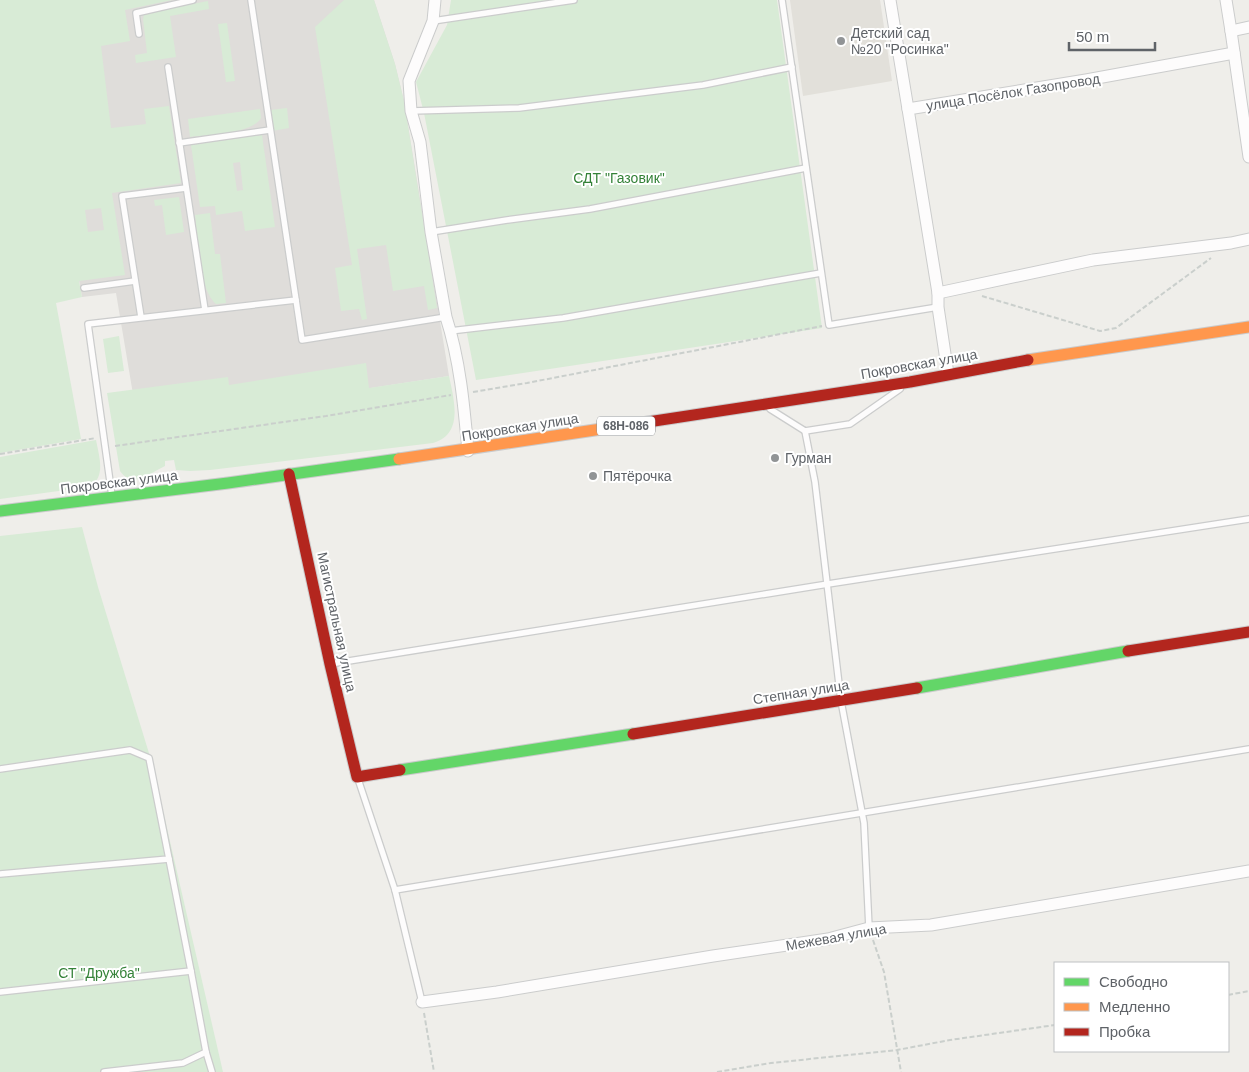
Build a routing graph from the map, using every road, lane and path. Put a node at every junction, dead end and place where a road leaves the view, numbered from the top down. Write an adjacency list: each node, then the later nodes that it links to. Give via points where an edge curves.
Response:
1 (193, 0): 11 (lane, via 136,12)
2 (251, 0): 17 (lane)
3 (435, 0): 8 (street)
4 (574, 0): 8 (lane)
5 (782, 0): 13 (lane)
6 (890, 0): 15 (street)
7 (1226, 0): 10 (street)
8 (433, 20): 16 (street, via 409,81)
9 (1249, 27): 10 (street)
10 (1231, 31): 12 (street)
11 (139, 34)
12 (1234, 52): 15 (street, улица Посёлок Газопровод); 19 (street)
13 (792, 67): 16 (lane, via 703,85 519,108); 20 (lane)
14 (168, 68): 18 (lane)
15 (908, 109): 28 (street, улица Посёлок Газопровод)
16 (412, 111): 22 (street, via 420,142)
17 (270, 130): 18 (lane); 30 (lane)
18 (179, 143): 21 (lane)
19 (1249, 157)
20 (806, 168): 22 (lane, via 590,209); 25 (lane)
21 (186, 188): 26 (lane, via 122,196); 32 (lane)
22 (431, 232): 34 (street)
23 (1249, 239): 28 (street, via 1093,260)
24 (1215, 254): 29 (path, via 1116,328 1100,331)
25 (821, 273): 31 (lane, via 829,325); 36 (lane, via 563,318)
26 (135, 281): 27 (lane); 33 (lane)
27 (84, 288)
28 (938, 293): 31 (street, улица Посёлок Газопровод)
29 (978, 295)
30 (296, 300): 32 (lane); 34 (lane, via 302,340)
31 (938, 307): 37 (street, улица Посёлок Газопровод)
32 (206, 310): 33 (lane)
33 (141, 317): 41 (lane, via 88,324)
34 (446, 317): 36 (street)
35 (1249, 327): 37 (main road, Покровская улица / 68Н-086)
36 (450, 331): 42 (street, via 462,393)
37 (948, 374): 38 (main road, Покровская улица / 68Н-086)
38 (910, 382): 39 (main road, Покровская улица / 68Н-086); 40 (lane, via 850,424)
39 (764, 405): 40 (lane); 42 (main road, Покровская улица / 68Н-086)
40 (805, 431): 48 (lane)
41 (104, 437): 43 (path); 45 (lane)
42 (468, 451): 44 (main road, Покровская улица / 68Н-086)
43 (0, 454)
44 (289, 474): 45 (main road, Покровская улица / 68Н-086); 50 (main road, Магистральная улица)
45 (113, 498): 46 (main road, Покровская улица / 68Н-086)
46 (0, 511)
47 (1249, 519): 48 (lane)
48 (828, 584): 50 (lane); 51 (lane)
49 (1249, 632): 51 (main road, Степная улица)
50 (330, 664): 54 (main road, Магистральная улица)
51 (841, 700): 54 (main road, Степная улица); 55 (lane)
52 (1249, 749): 55 (lane)
53 (0, 769): 56 (lane, via 130,750 149,758)
54 (357, 777): 59 (lane)
55 (862, 812): 59 (lane); 60 (lane)
56 (169, 859): 58 (lane); 61 (lane)
57 (1249, 871): 60 (street, Межевая улица, via 931,925)
58 (0, 874)
59 (395, 890): 65 (lane)
60 (869, 928): 65 (street, Межевая улица, via 828,939); 67 (path, via 884,972)
61 (191, 971): 63 (lane); 68 (lane)
62 (1249, 991): 64 (path)
63 (0, 992)
64 (1229, 995)
65 (422, 1002): 71 (path)
66 (1054, 1025): 67 (path)
67 (897, 1050): 72 (path); 73 (path)
68 (206, 1052): 69 (lane, via 183,1063); 70 (lane)
69 (104, 1072)
70 (212, 1072)
71 (434, 1072)
72 (717, 1072)
73 (901, 1072)

